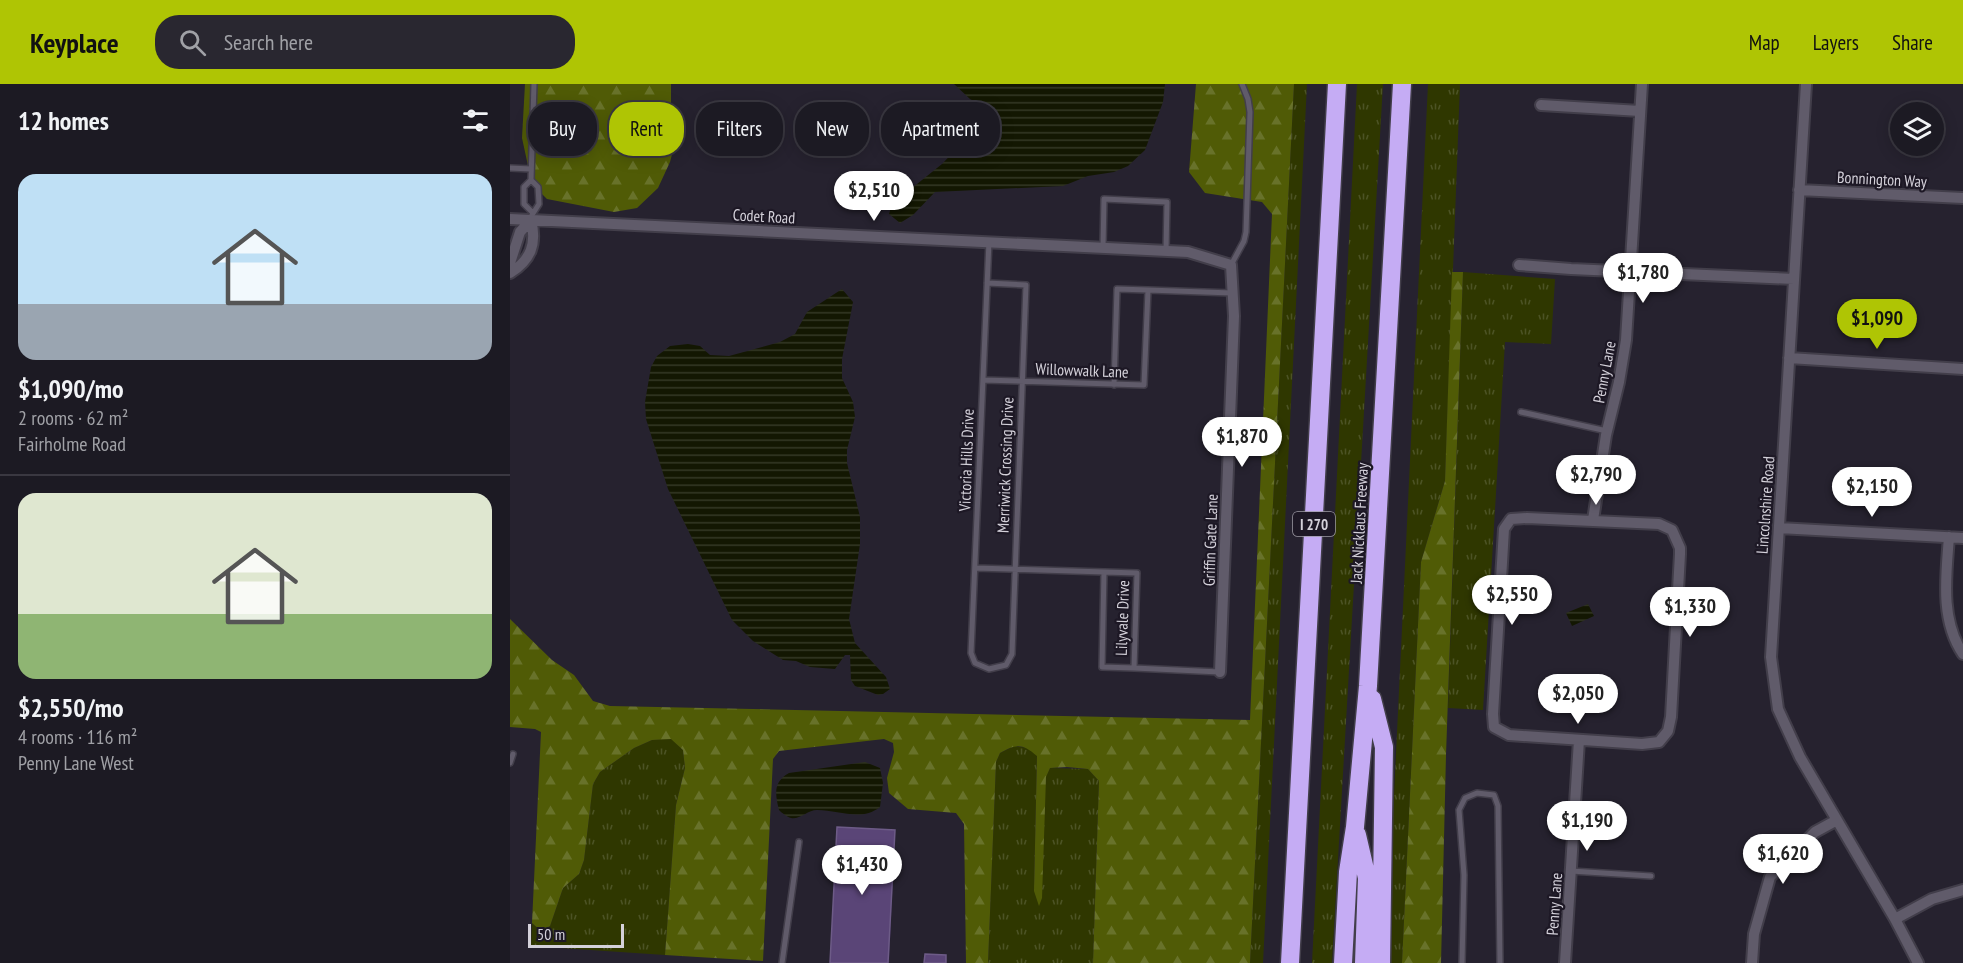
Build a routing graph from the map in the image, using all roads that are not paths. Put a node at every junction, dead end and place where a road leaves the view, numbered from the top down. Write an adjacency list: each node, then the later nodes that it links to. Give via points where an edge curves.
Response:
1 (534, 84): 10 (lane)
2 (1242, 84): 20 (lane, via 1250,112 1247,222 1244,241)
3 (1337, 84): 58 (highway, I 270)
4 (1402, 84): 46 (highway, Jack Nicklaus Freeway)
5 (1642, 84): 8 (street, Penny Lane)
6 (1806, 84): 12 (street, Lincolnshire Road)
7 (1541, 105): 8 (street)
8 (1640, 111): 22 (street, Penny Lane)
9 (510, 168): 10 (lane)
10 (531, 169): 11 (lane)
11 (531, 180): 14 (lane, via 538,187 538,204); 14 (lane, via 525,187 524,204)
12 (1799, 190): 13 (street, Bonnington Way); 24 (street, Lincolnshire Road)
13 (1963, 198)
14 (532, 216): 15 (street, Codet Road); 16 (street, Codet Road); 19 (street, via 520,232); 23 (street, via 535,236 525,264)
15 (510, 219)
16 (989, 241): 17 (street, Codet Road); 25 (lane, Victoria Hills Drive)
17 (1103, 247): 18 (street, Codet Road); 18 (lane, via 1104,199 1167,202)
18 (1166, 251): 20 (street, Codet Road, via 1188,252)
19 (510, 263)
20 (1231, 265): 27 (street, Griffin Gate Lane)
21 (1519, 265): 22 (street)
22 (1630, 272): 24 (street); 34 (street, Penny Lane, via 1626,340)
23 (510, 273)
24 (1794, 279): 28 (street, Lincolnshire Road)
25 (987, 283): 30 (lane, Victoria Hills Drive); 31 (lane, Merriwick Crossing Drive, via 1026,285)
26 (1148, 290): 27 (lane); 32 (lane, Willowwalk Lane, via 1144,385); 32 (lane, via 1117,289)
27 (1232, 293): 45 (street, Griffin Gate Lane)
28 (1790, 358): 29 (street); 36 (street, Lincolnshire Road)
29 (1963, 369)
30 (983, 380): 31 (lane, Willowwalk Lane); 39 (lane, Victoria Hills Drive)
31 (1022, 382): 32 (lane, Willowwalk Lane); 40 (lane, Merriwick Crossing Drive)
32 (1114, 385)
33 (1521, 412): 34 (lane)
34 (1607, 431): 35 (street, Penny Lane)
35 (1593, 520): 47 (street, via 1659,524 1672,530 1680,548 1673,684 1668,731 1659,742); 47 (street, via 1511,519 1502,540 1494,727 1509,735)
36 (1779, 528): 37 (street); 50 (street, Lincolnshire Road, via 1771,657 1779,709 1800,757)
37 (1949, 537): 38 (street); 42 (street, via 1945,588 1953,639)
38 (1963, 538)
39 (975, 568): 40 (lane, Lilyvale Drive); 44 (lane, Victoria Hills Drive, via 971,653 975,663)
40 (1015, 569): 41 (lane, Lilyvale Drive); 44 (lane, Merriwick Crossing Drive, via 1012,654 1006,665)
41 (1104, 572): 43 (lane, via 1102,667); 43 (lane, Lilyvale Drive, via 1137,573)
42 (1963, 654)
43 (1134, 668): 45 (lane, Lilyvale Drive)
44 (989, 669)
45 (1220, 672)
46 (1368, 686): 51 (highway, Jack Nicklaus Freeway); 61 (highway, via 1384,747)
47 (1579, 740): 53 (street, Penny Lane)
48 (513, 754): 49 (lane)
49 (510, 763)
50 (1837, 820): 56 (street, Lincolnshire Road); 65 (street, via 1815,832 1770,877 1754,934)
51 (1355, 827): 59 (highway, Jack Nicklaus Freeway); 60 (highway, via 1367,878)
52 (799, 842): 57 (lane)
53 (1571, 871): 54 (lane); 64 (street, Penny Lane)
54 (1651, 876)
55 (1963, 890): 56 (street, via 1932,899)
56 (1895, 919): 66 (street, Lincolnshire Road)
57 (782, 963)
58 (1290, 963)
59 (1342, 963)
60 (1364, 963)
61 (1381, 963)
62 (1462, 963): 63 (lane, via 1464,875 1459,810 1465,798 1477,793 1494,795 1498,806)
63 (1500, 963)
64 (1564, 963)
65 (1752, 963)
66 (1918, 963)

